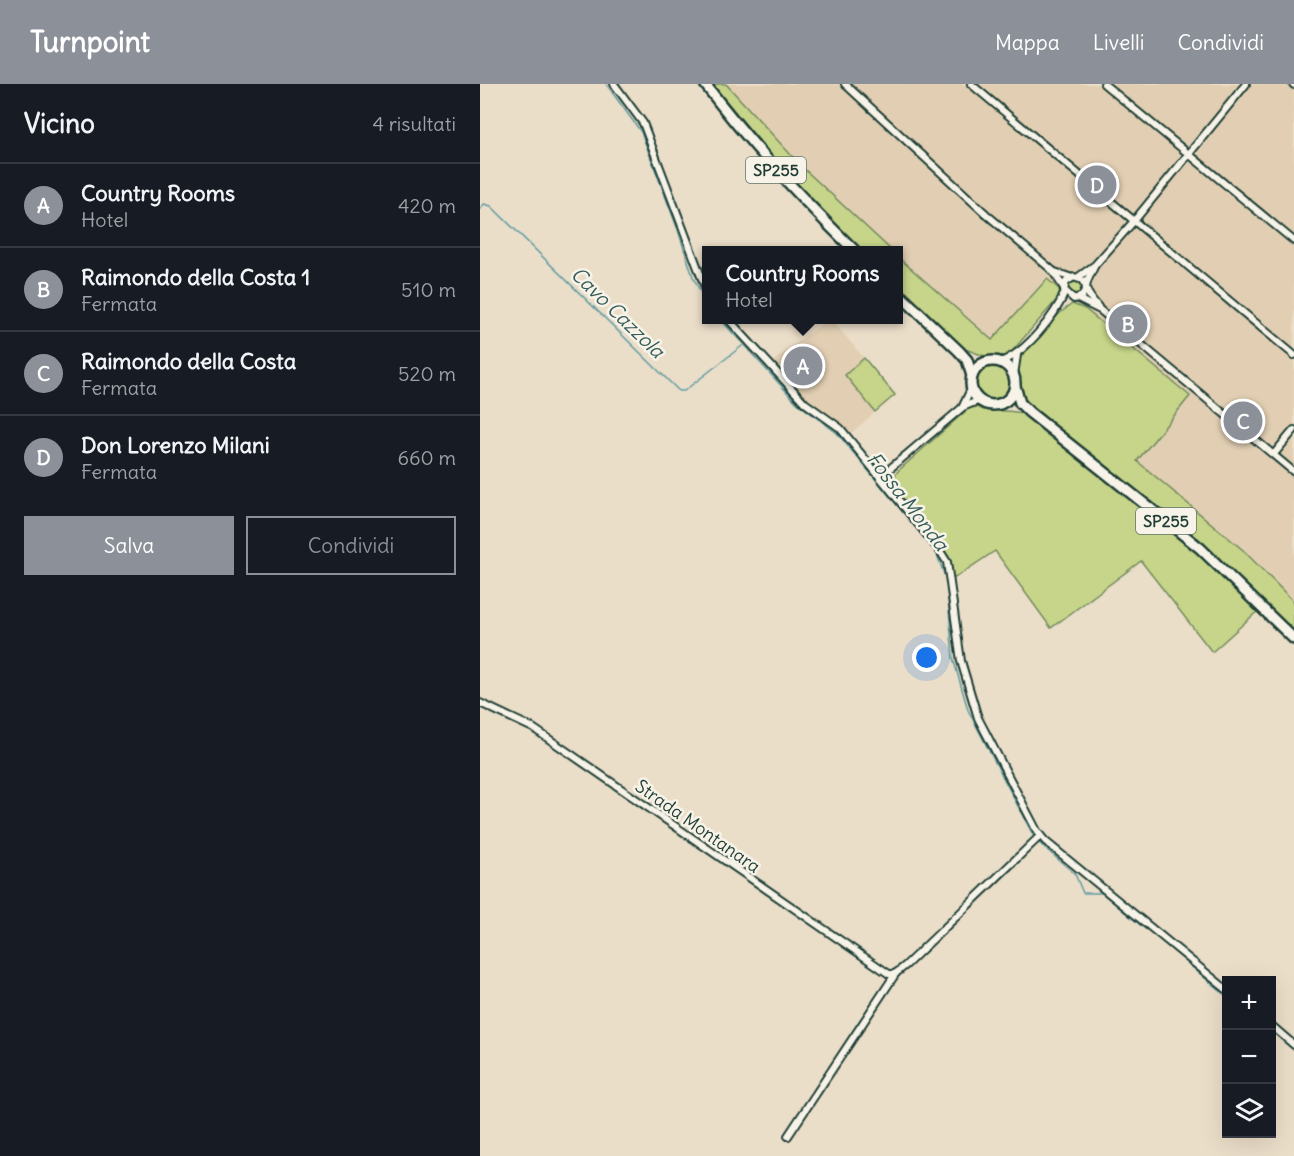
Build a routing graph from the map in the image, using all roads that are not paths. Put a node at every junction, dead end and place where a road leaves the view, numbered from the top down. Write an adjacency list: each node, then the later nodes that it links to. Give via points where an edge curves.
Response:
1 (614, 84): 14 (street, via 643,123)
2 (705, 84): 10 (main road, SP255, via 794,191)
3 (845, 84): 12 (street)
4 (971, 84): 8 (street)
5 (1104, 84): 7 (street)
6 (1246, 84): 7 (street)
7 (1189, 154): 8 (street); 9 (street)
8 (1134, 221): 11 (street); 24 (street)
9 (1294, 241)
10 (850, 246)
11 (1095, 266): 13 (street); 15 (street)
12 (1052, 270): 13 (street); 16 (street)
13 (1075, 278): 15 (street); 16 (street, via 1066,282)
14 (702, 279)
15 (1085, 287): 18 (street); 19 (street)
16 (1064, 290): 18 (street); 20 (street)
17 (903, 298): 22 (main road)
18 (1075, 299): 19 (street); 20 (street)
19 (1100, 310): 36 (street)
20 (1054, 312): 23 (street)
21 (733, 324): 38 (street, via 806,403 840,428)
22 (959, 351): 25 (main road); 28 (main road)
23 (1017, 354): 26 (street); 27 (street)
24 (1294, 355)
25 (985, 362): 26 (main road); 28 (main road)
26 (1000, 362): 27 (main road)
27 (1014, 375): 29 (main road, SP255)
28 (972, 376): 30 (main road)
29 (1015, 386): 32 (main road, via 1010,397); 34 (main road, SP255, via 1020,403)
30 (972, 387): 31 (main road); 33 (street)
31 (980, 400): 32 (main road, SP255, via 989,405); 33 (street)
32 (1000, 404): 34 (main road, SP255)
33 (963, 407): 38 (street)
34 (1029, 412): 39 (main road, SP255, via 1200,548)
35 (1294, 430): 36 (street)
36 (1274, 454): 37 (street)
37 (1294, 472)
38 (880, 477): 41 (street, via 947,562 961,661 978,718)
39 (1294, 639)
40 (480, 703): 42 (street, Strada Montanara, via 533,728 882,971)
41 (1038, 838): 42 (street); 43 (street)
42 (897, 973): 46 (street)
43 (1222, 985)
44 (1276, 1029): 45 (street)
45 (1294, 1045)
46 (789, 1136)

